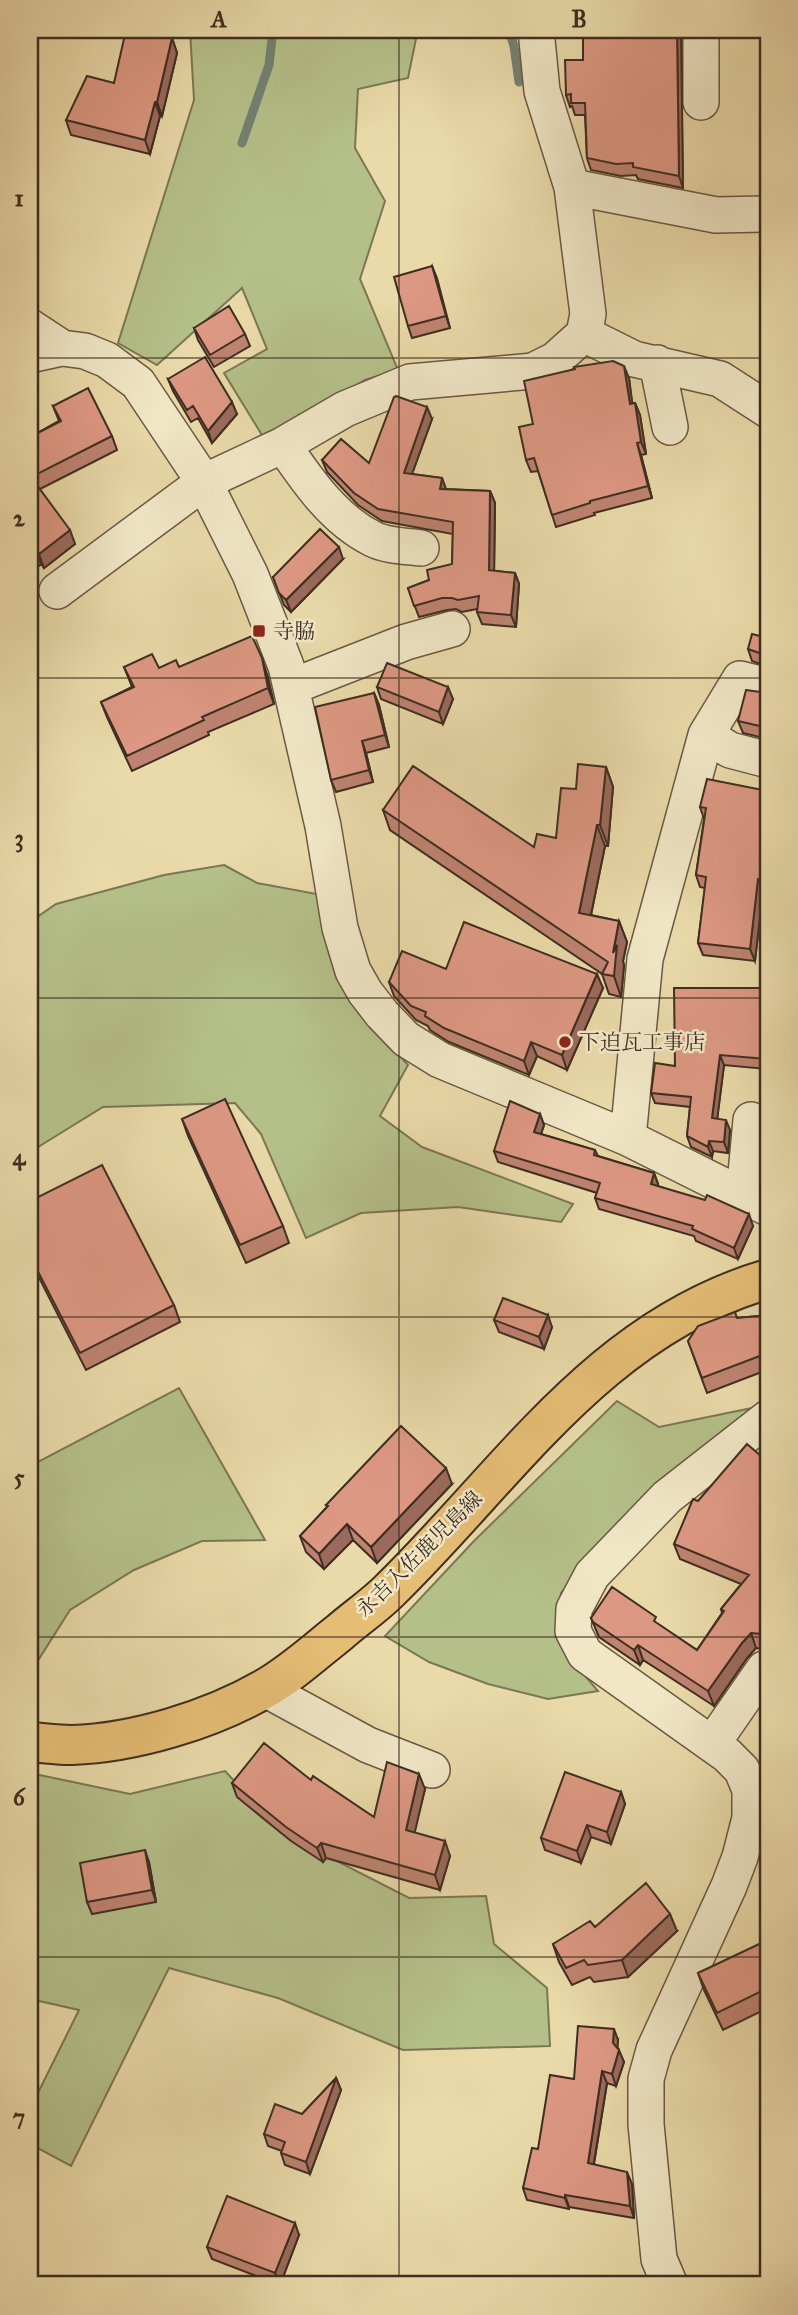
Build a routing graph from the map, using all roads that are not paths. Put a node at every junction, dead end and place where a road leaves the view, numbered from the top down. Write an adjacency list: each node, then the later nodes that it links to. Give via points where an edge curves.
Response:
1 (536, 30): 4 (street, via 542,91)
2 (701, 30): 3 (street)
3 (701, 102)
4 (572, 187): 5 (street, via 716,215); 7 (street, via 588,314)
5 (768, 214)
6 (30, 327): 8 (street)
7 (584, 334): 9 (street, via 634,359); 12 (street, via 555,360 533,371 410,382 345,410)
8 (46, 351): 13 (street, via 85,352 107,360 138,383)
9 (657, 363): 10 (street, via 720,379); 11 (street)
10 (768, 410)
11 (670, 426)
12 (283, 445): 13 (street); 14 (street, via 315,492 351,523 374,539)
13 (204, 482): 15 (street); 18 (street, via 250,574)
14 (421, 548)
15 (57, 592)
16 (452, 629): 18 (street)
17 (768, 686): 19 (street, via 740,679)
18 (291, 687): 22 (street, via 323,826 340,928 365,992 406,1039 440,1060)
19 (706, 735): 20 (street, via 730,750); 22 (street, via 645,959)
20 (768, 760)
21 (751, 1120): 23 (street)
22 (628, 1138): 23 (street)
23 (756, 1202)
24 (768, 1279): 27 (main road, 永吉入佐鹿児島線, via 699,1306 604,1369 564,1403 388,1592)
25 (768, 1418): 29 (street, via 667,1497 592,1575 574,1609 573,1631 585,1654)
26 (768, 1673): 29 (street, via 764,1669)
27 (265, 1689): 28 (main road, 永吉入佐鹿児島線, via 201,1719 143,1735 72,1745); 30 (street, via 368,1745)
28 (30, 1742)
29 (712, 1744): 31 (street, via 742,1770 750,1790 750,1818 729,1886 646,2079 659,2259)
30 (432, 1770)
31 (670, 2285)

